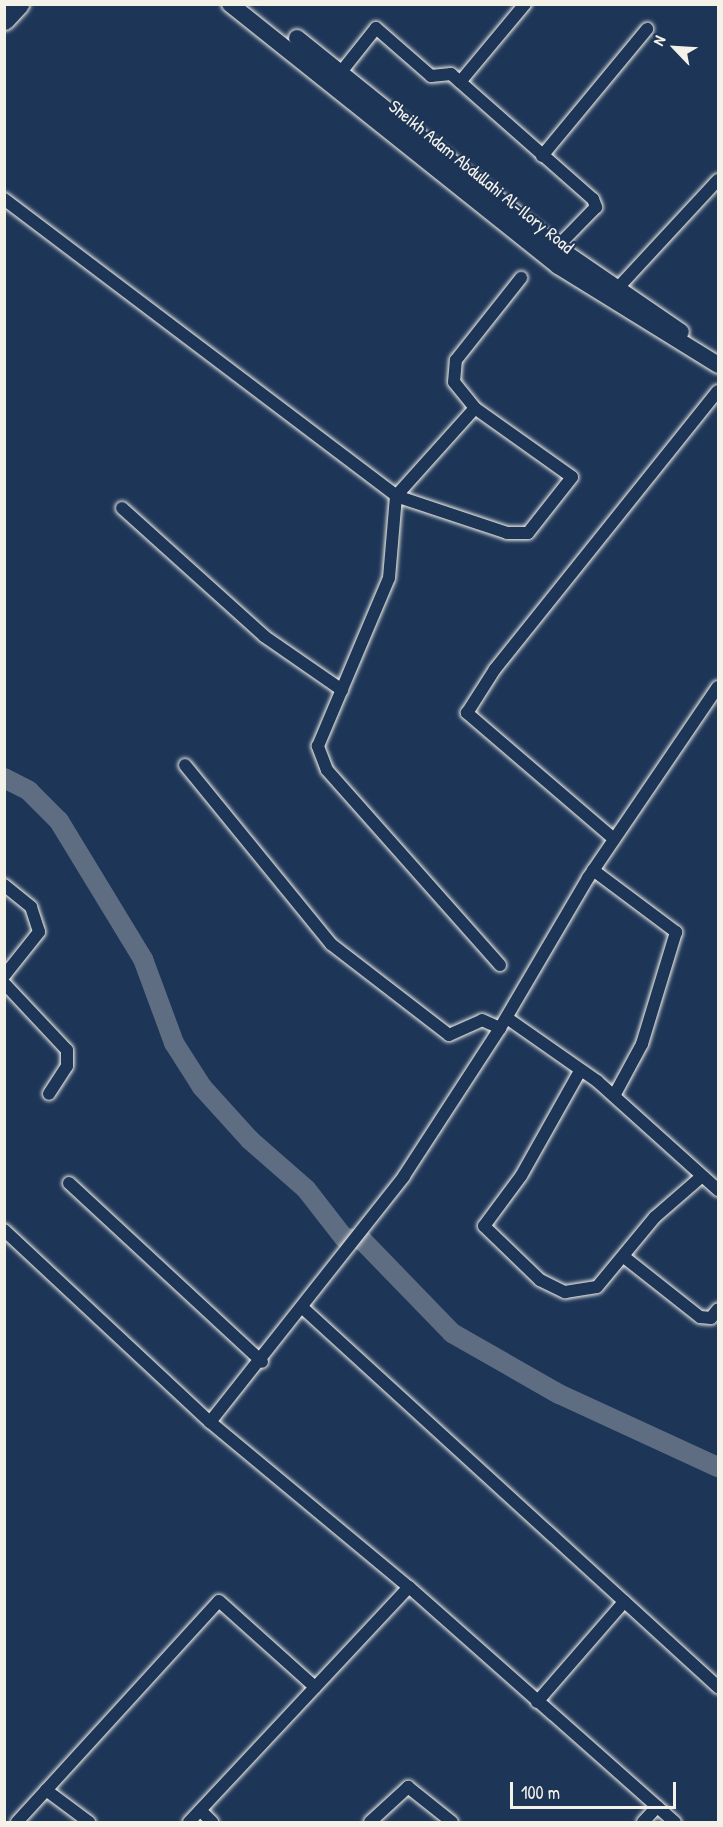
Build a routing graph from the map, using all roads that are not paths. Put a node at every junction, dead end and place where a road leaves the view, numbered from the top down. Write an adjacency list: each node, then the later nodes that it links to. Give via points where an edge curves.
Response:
1 (18, 4): 5 (highway)
2 (230, 4): 16 (street, Sheikh Adam Abdullahi Al-Ilory Road, via 284,41 558,266)
3 (250, 4): 7 (street, Sheikh Adam Abdullahi Al-Ilory Road)
4 (525, 4): 8 (street)
5 (4, 19)
6 (647, 29): 9 (street)
7 (341, 72): 8 (street, via 376,28 431,76 451,74); 12 (street, Sheikh Adam Abdullahi Al-Ilory Road)
8 (460, 82): 9 (street)
9 (542, 156): 12 (street, via 596,207)
10 (718, 180): 14 (street)
11 (4, 199): 19 (street)
12 (557, 247): 14 (street, Sheikh Adam Abdullahi Al-Ilory Road)
13 (521, 278): 18 (street, via 456,360 454,382)
14 (616, 290): 15 (street, Sheikh Adam Abdullahi Al-Ilory Road)
15 (718, 353)
16 (718, 365)
17 (718, 390): 24 (street, via 495,669 467,713)
18 (475, 408): 19 (street); 19 (street, via 572,477 540,524 528,533 507,532)
19 (396, 496): 22 (street, via 389,578)
20 (122, 508): 22 (street, via 264,636)
21 (718, 687): 24 (street)
22 (342, 690): 27 (street, via 321,729 318,746 327,770)
23 (185, 765): 30 (street, via 331,944 449,1035 482,1020)
24 (614, 838): 25 (street)
25 (593, 870): 30 (street); 33 (street, via 676,932 642,1044)
26 (4, 885): 28 (street, via 31,907 39,932)
27 (500, 965)
28 (4, 976)
29 (4, 983): 32 (street, via 67,1050 67,1066)
30 (503, 1023): 31 (street); 39 (street, via 404,1176)
31 (580, 1071): 33 (street); 38 (street, via 521,1176 484,1226 553,1290 597,1287)
32 (49, 1094)
33 (614, 1096): 34 (street)
34 (701, 1177): 36 (street); 38 (street, via 655,1217)
35 (69, 1184): 41 (street)
36 (718, 1190)
37 (4, 1230): 42 (street)
38 (624, 1257): 40 (street, via 700,1317 711,1318)
39 (304, 1309): 41 (street); 44 (street)
40 (718, 1309)
41 (262, 1362): 42 (street)
42 (210, 1422): 43 (street)
43 (409, 1587): 45 (street); 47 (street)
44 (624, 1602): 46 (street); 47 (street)
45 (315, 1687): 48 (street, via 219,1601); 50 (street)
46 (718, 1687)
47 (537, 1702): 49 (street)
48 (45, 1790): 51 (street); 52 (street)
49 (657, 1807): 57 (street); 58 (street)
50 (201, 1811): 53 (street); 54 (street)
51 (17, 1822)
52 (89, 1822)
53 (189, 1822)
54 (212, 1822)
55 (370, 1822): 56 (street, via 408,1787)
56 (452, 1822)
57 (643, 1822)
58 (675, 1822)

